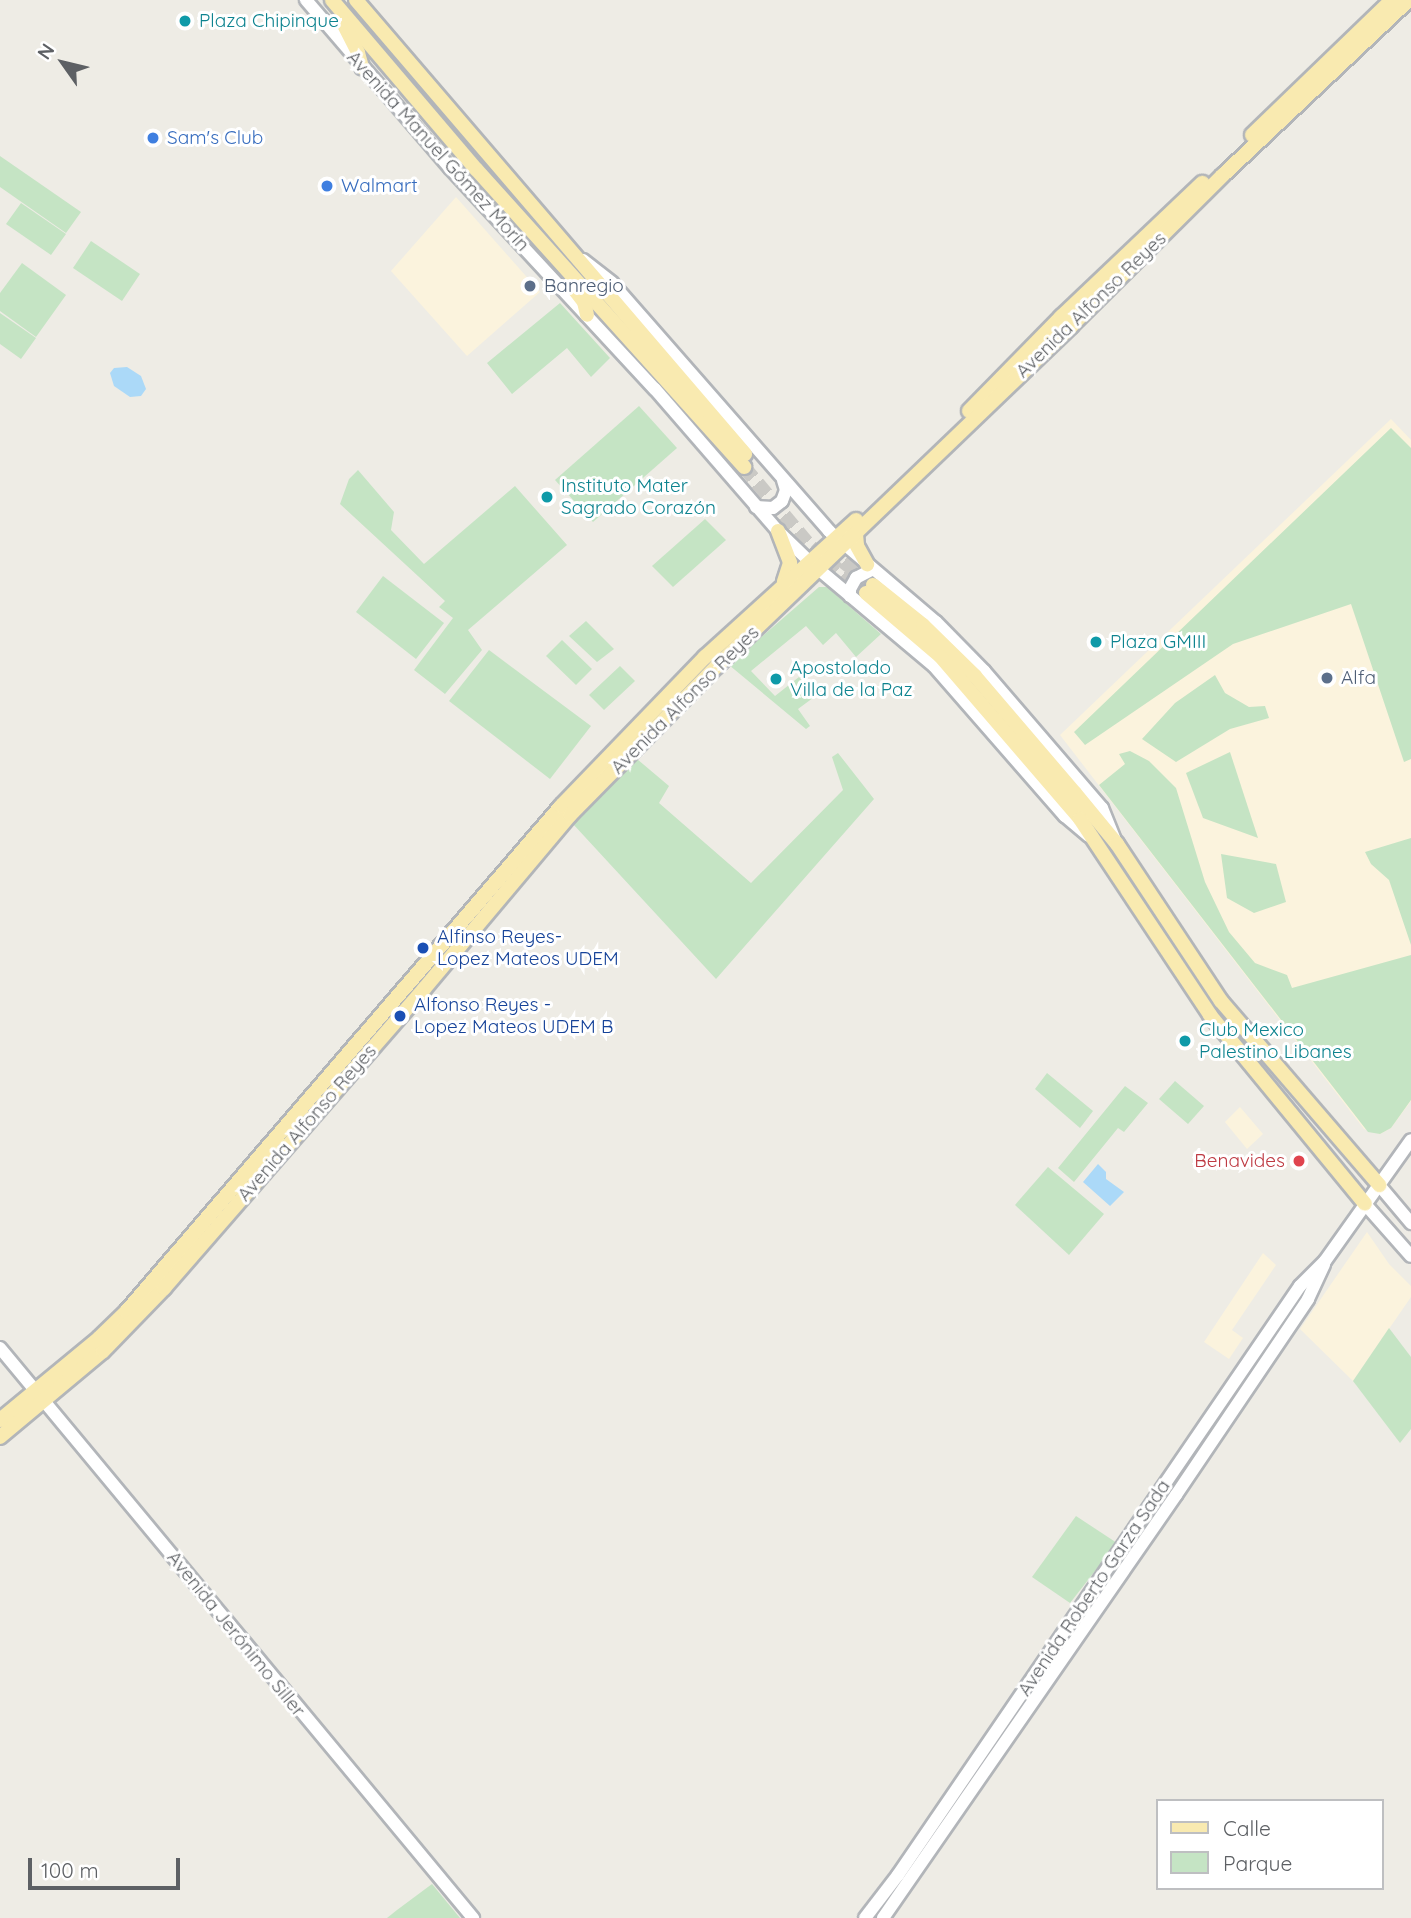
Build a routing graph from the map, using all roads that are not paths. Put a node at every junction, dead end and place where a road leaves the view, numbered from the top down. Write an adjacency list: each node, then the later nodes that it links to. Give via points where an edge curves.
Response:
1 (306, 0): 6 (street, Avenida Manuel Gómez Morín)
2 (356, 0): 8 (main road, Avenida Manuel Gómez Morín)
3 (1392, 0): 14 (main road, Avenida Alfonso Reyes, via 1061,317)
4 (1409, 0): 13 (main road, Avenida Alfonso Reyes)
5 (335, 4): 6 (main road); 7 (main road, Avenida Manuel Gómez Morín)
6 (362, 67): 9 (street, Avenida Manuel Gómez Morín)
7 (551, 250): 8 (main road, Avenida Manuel Gómez Morín, via 747,464); 9 (main road, via 557,267 584,302)
8 (577, 256): 10 (street, Avenida Manuel Gómez Morín, via 612,283)
9 (587, 315): 11 (street, Avenida Manuel Gómez Morín)
10 (783, 478): 11 (street, via 786,490 782,501 773,509); 14 (street, Avenida Manuel Gómez Morín)
11 (755, 506): 12 (street, Avenida Manuel Gómez Morín)
12 (778, 531): 15 (street, Avenida Manuel Gómez Morín); 17 (main road, via 790,563)
13 (856, 534): 14 (main road, Avenida Alfonso Reyes); 16 (main road)
14 (840, 542): 15 (main road, Avenida Alfonso Reyes); 16 (street, Avenida Manuel Gómez Morín)
15 (814, 566): 17 (main road, Avenida Alfonso Reyes); 18 (street, Avenida Manuel Gómez Morín); 28 (main road, Avenida Alfonso Reyes, via 570,815 164,1288 103,1351)
16 (870, 567): 18 (street, via 856,578); 20 (street, Avenida Manuel Gómez Morín, via 936,622 984,671 1102,808)
17 (783, 585): 28 (main road, Avenida Alfonso Reyes, via 705,657 561,806 126,1312)
18 (850, 596): 19 (street, Avenida Manuel Gómez Morín, via 934,666 1065,816)
19 (1098, 842): 20 (main road, Avenida Manuel Gómez Morín, via 955,672 869,589 923,625 975,676); 23 (main road, Avenida Manuel Gómez Morín, via 1210,1016)
20 (1117, 844): 22 (main road, Avenida Manuel Gómez Morín, via 1221,1002)
21 (1411, 1140): 22 (street, Avenida Roberto Garza Sada)
22 (1379, 1185): 23 (street, Avenida Roberto Garza Sada); 24 (street)
23 (1366, 1204): 25 (street); 26 (street, Avenida Roberto Garza Sada)
24 (1411, 1223)
25 (1411, 1256)
26 (1325, 1261): 31 (street, Avenida Roberto Garza Sada, via 1308,1299); 32 (street, Avenida Roberto Garza Sada, via 1300,1286)
27 (0, 1348): 28 (street, Avenida Jerónimo Siller)
28 (41, 1396): 29 (main road, Avenida Alfonso Reyes); 30 (main road, Avenida Alfonso Reyes); 33 (street, Avenida Jerónimo Siller)
29 (0, 1420)
30 (0, 1437)
31 (941, 1835): 32 (street, via 931,1839); 36 (street, Avenida Roberto Garza Sada)
32 (898, 1875): 34 (street, Avenida Roberto Garza Sada); 35 (street, via 897,1887)
33 (473, 1918)
34 (865, 1918)
35 (877, 1918)
36 (883, 1918)

